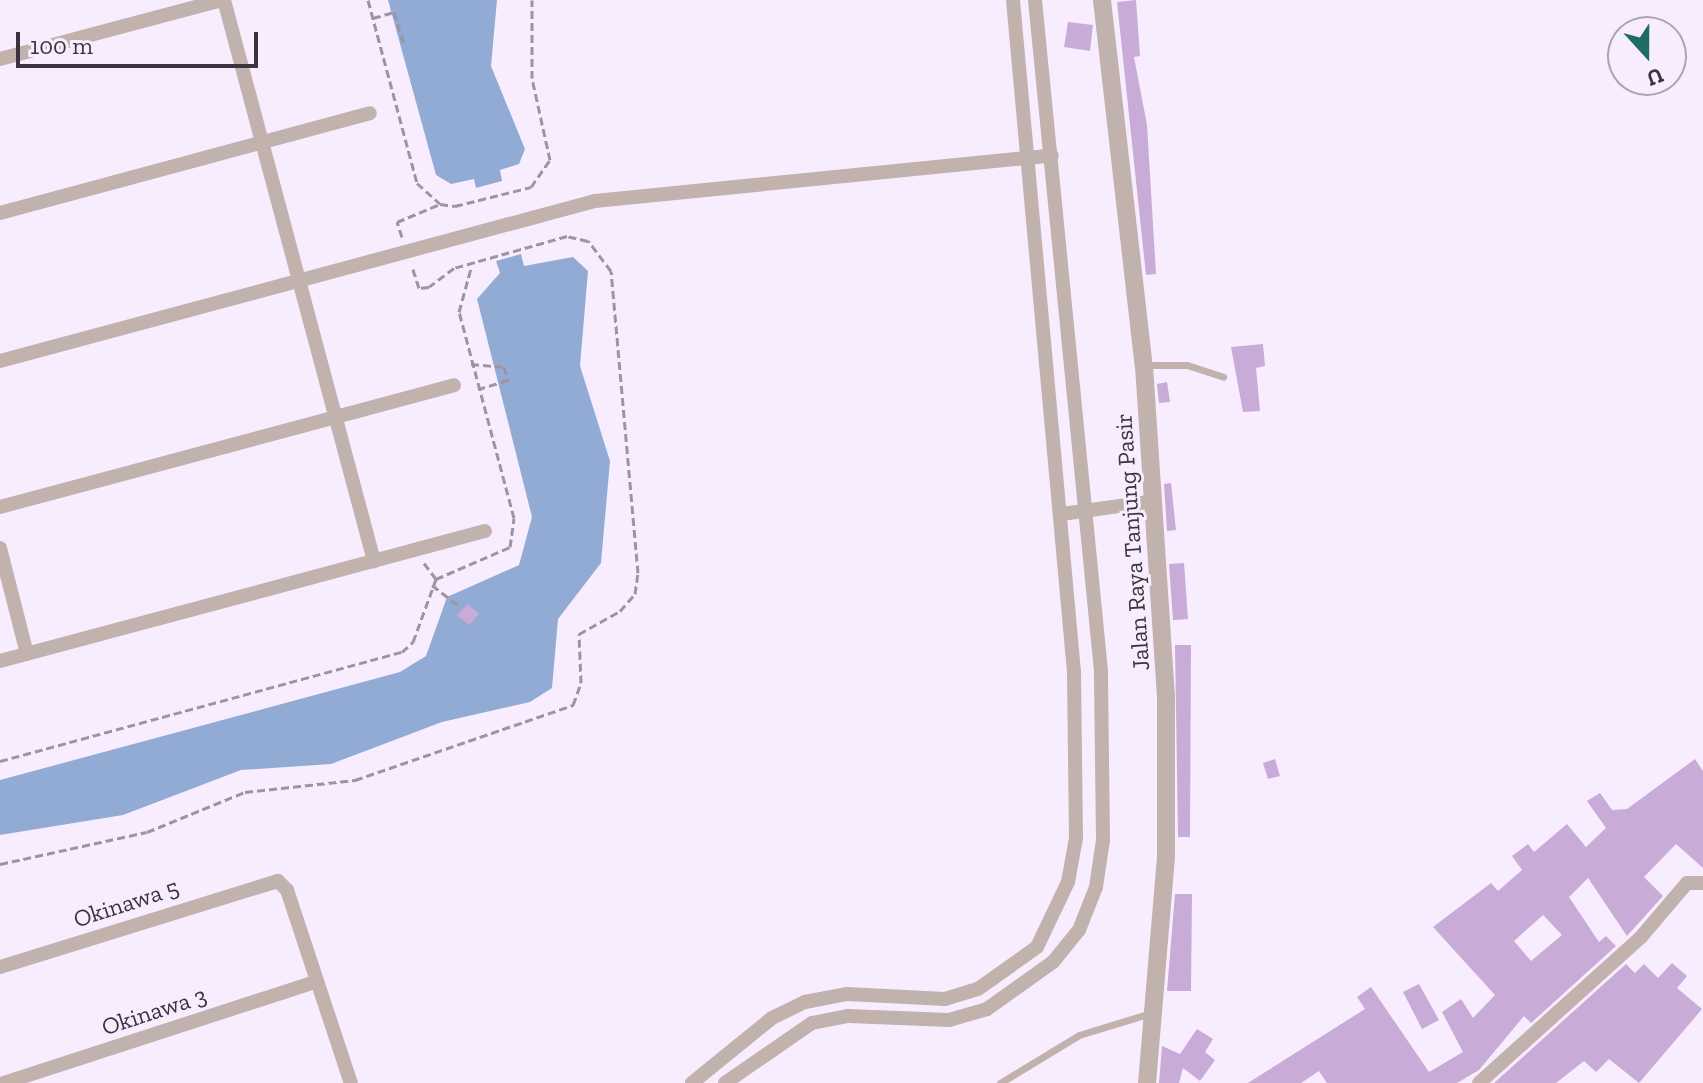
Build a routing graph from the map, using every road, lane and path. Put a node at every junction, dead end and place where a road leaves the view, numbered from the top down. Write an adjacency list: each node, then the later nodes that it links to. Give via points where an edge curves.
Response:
1 (222, 0): 9 (street); 11 (street)
2 (368, 0): 7 (path)
3 (532, 0): 7 (path, via 532,78 550,160 531,187 455,206 440,204 417,183)
4 (1013, 0): 13 (street)
5 (1035, 0): 12 (street)
6 (1102, 0): 19 (street, Jalan Raya Tanjung Pasir)
7 (373, 18): 8 (path, via 394,12)
8 (404, 44)
9 (0, 59)
10 (370, 113): 11 (street)
11 (262, 142): 14 (street); 16 (street)
12 (1052, 155): 13 (street); 26 (street)
13 (1030, 157): 16 (street, via 595,201); 27 (street)
14 (0, 213)
15 (471, 268): 37 (path, via 567,236 588,241 611,271 638,573 635,594 620,611 579,634 581,683 573,705 355,780 245,792 147,832)
16 (299, 280): 17 (street); 23 (street)
17 (0, 361)
18 (471, 364): 22 (path, via 504,367 508,380)
19 (1144, 366): 20 (lane, via 1187,365); 24 (street, Jalan Raya Tanjung Pasir)
20 (1223, 377)
21 (454, 385): 23 (street)
22 (478, 389)
23 (335, 417): 25 (street); 31 (street)
24 (1154, 501): 26 (street); 41 (street, Jalan Raya Tanjung Pasir, via 1167,725)
25 (0, 507)
26 (1086, 510): 27 (street); 45 (street, via 1101,671 1103,840 1096,887 1079,930 1024,988 987,1009 949,1020 848,1016 812,1023)
27 (1062, 514): 44 (street, via 1076,838 1068,882 1037,947 978,989 945,999 847,994 805,1002 772,1018)
28 (485, 531): 30 (street)
29 (0, 548): 35 (street)
30 (414, 550): 31 (street); 32 (path)
31 (374, 561): 35 (street)
32 (436, 579)
33 (432, 585): 34 (path)
34 (459, 606)
35 (27, 654): 36 (street)
36 (0, 661)
37 (0, 864)
38 (1703, 883): 48 (street, via 1687,883 1641,937)
39 (0, 967): 40 (street, Okinawa 5, via 265,880 287,890)
40 (317, 981): 42 (street); 43 (street, Okinawa 3)
41 (1157, 1012): 46 (lane, via 1122,1016 1079,1035); 47 (street, Jalan Raya Tanjung Pasir)
42 (347, 1082)
43 (4, 1083)
44 (692, 1083)
45 (725, 1083)
46 (1000, 1083)
47 (1147, 1083)
48 (1479, 1083)

